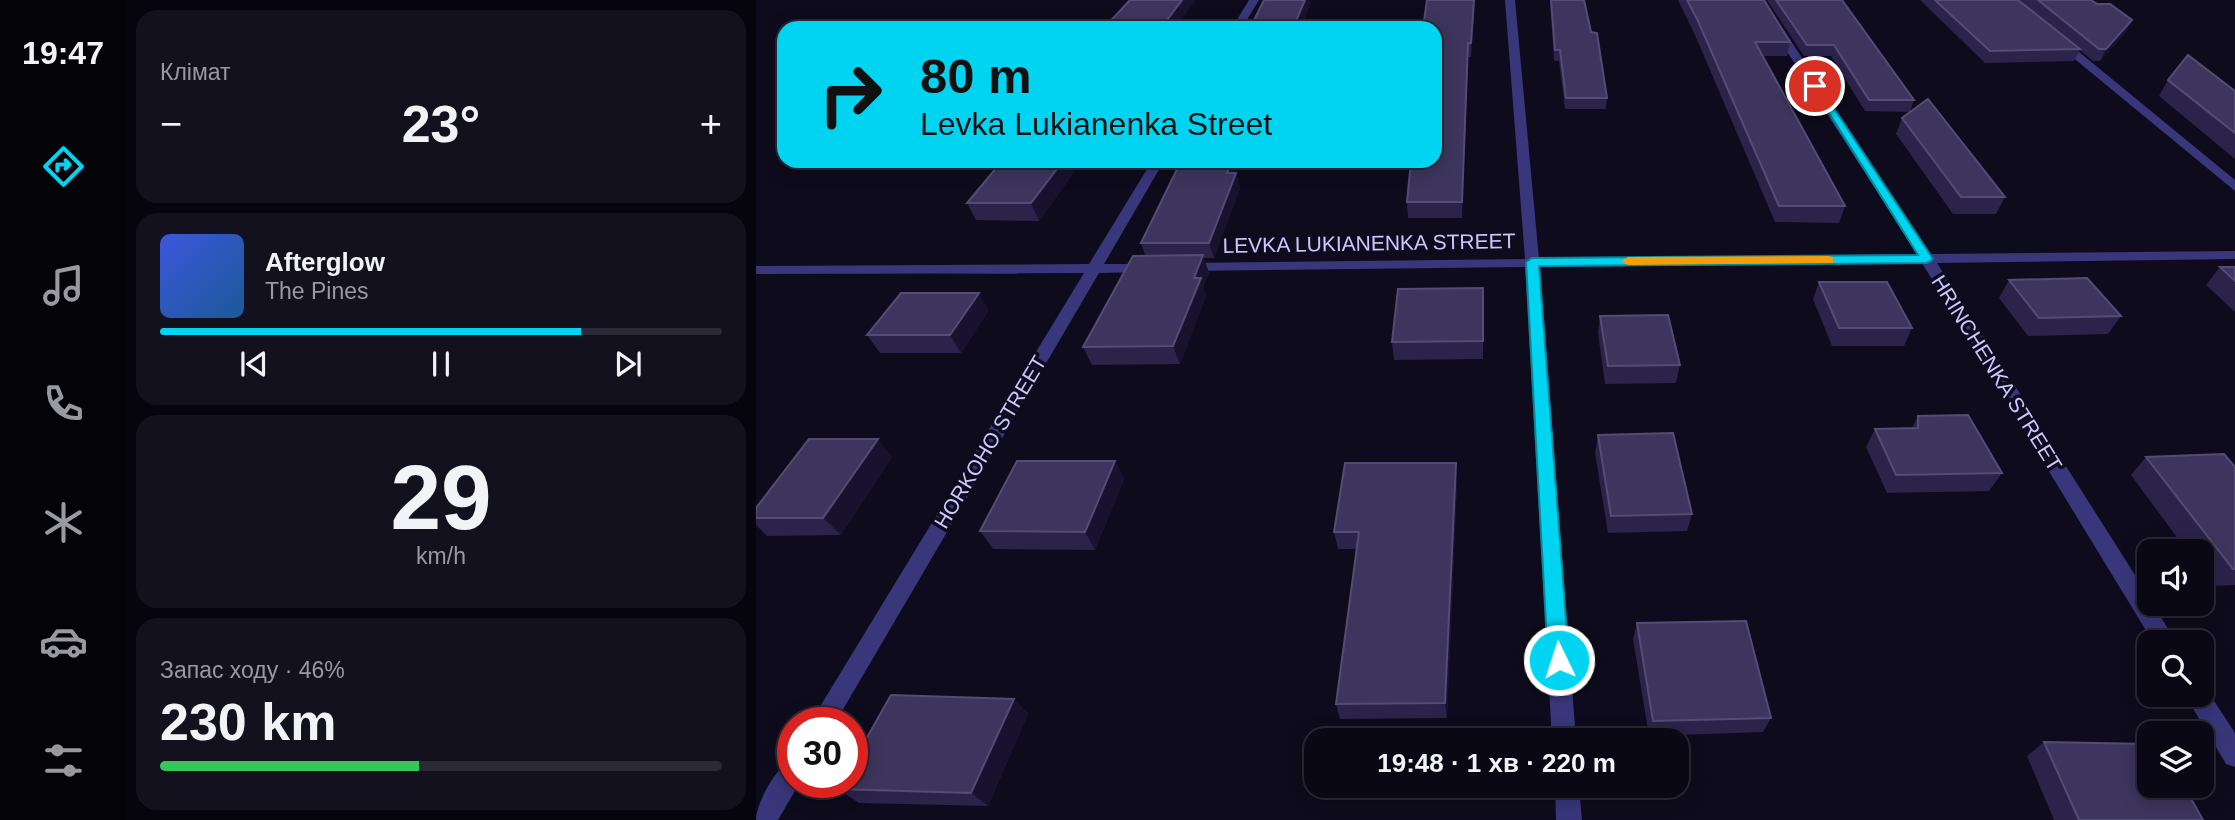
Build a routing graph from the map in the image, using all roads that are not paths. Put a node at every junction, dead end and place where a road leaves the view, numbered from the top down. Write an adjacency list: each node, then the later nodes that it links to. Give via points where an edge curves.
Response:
1 (1254, 0): 4 (street)
2 (1510, 0): 10 (street)
3 (1759, 0): 9 (street, HRINCHENKA STREET)
4 (1241, 21)
5 (2047, 31): 7 (street)
6 (1154, 168): 11 (street, HORKOHO STREET)
7 (2235, 187)
8 (2235, 255): 9 (street, LEVKA LUKIANENKA STREET)
9 (1927, 259): 10 (street, LEVKA LUKIANENKA STREET); 13 (street, HRINCHENKA STREET)
10 (1532, 262): 11 (street, LEVKA LUKIANENKA STREET); 16 (street)
11 (1093, 268): 12 (street, LEVKA LUKIANENKA STREET); 14 (street, HORKOHO STREET)
12 (756, 270)
13 (2158, 630)
14 (832, 707)
15 (2205, 707): 17 (street)
16 (1563, 728)
17 (2235, 755)
18 (777, 798): 20 (street)
19 (1568, 798): 21 (street)
20 (764, 820)
21 (1569, 820)

